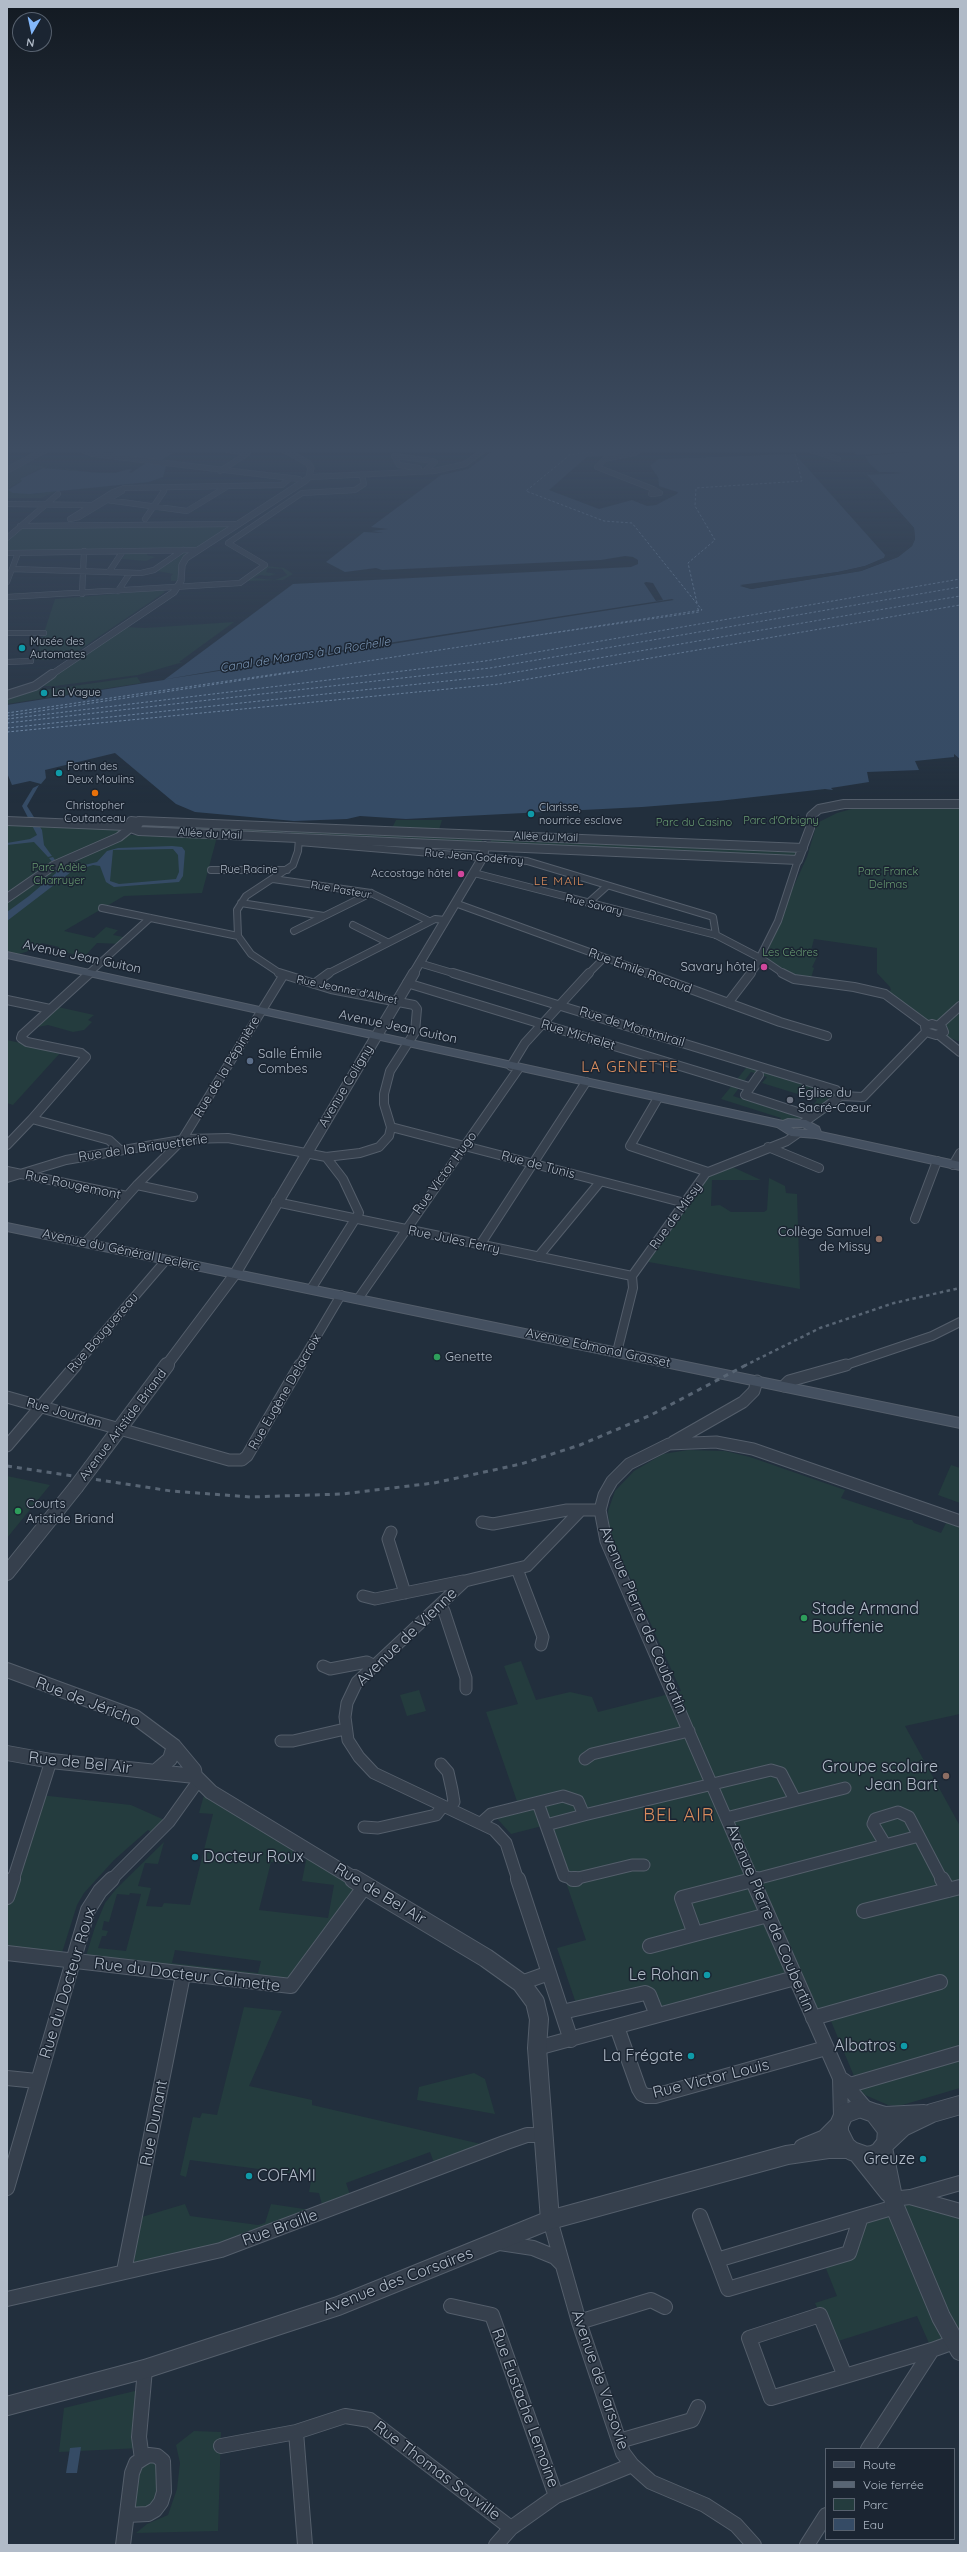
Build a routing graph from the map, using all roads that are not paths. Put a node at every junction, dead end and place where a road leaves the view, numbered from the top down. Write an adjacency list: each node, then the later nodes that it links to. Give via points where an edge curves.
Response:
1 (13, 566): 7 (street)
2 (83, 566): 8 (street)
3 (113, 566): 9 (street)
4 (158, 566): 10 (street, via 151,571)
5 (182, 566): 12 (street)
6 (262, 566): 12 (street, via 240,583)
7 (12, 569): 8 (street); 11 (street)
8 (83, 572): 9 (street); 14 (street)
9 (109, 572): 10 (street)
10 (130, 573): 13 (street)
11 (7, 582)
12 (179, 587): 13 (street); 20 (street, via 35,686)
13 (118, 591): 14 (street)
14 (82, 594): 15 (street)
15 (7, 597)
16 (7, 633): 17 (street)
17 (44, 633)
18 (31, 661): 19 (street)
19 (7, 662)
20 (7, 695)
21 (960, 804): 29 (street, via 847,807 818,818 810,828)
22 (7, 821): 24 (street, Allée du Mail)
23 (290, 826): 24 (street, Allée du Mail, via 140,821 141,824); 25 (street, Allée du Mail); 26 (street)
24 (130, 828): 26 (street, Allée du Mail, via 139,831); 38 (street, via 119,837 56,864)
25 (487, 834): 28 (street, Avenue Coligny); 29 (street, Allée du Mail)
26 (286, 837): 27 (street, Allée du Mail)
27 (299, 840): 28 (street, Allée du Mail); 30 (street, Rue Jean Godefroy); 33 (street, via 296,860)
28 (485, 846): 30 (street, Avenue Coligny); 31 (street, Allée du Mail)
29 (803, 848): 31 (street)
30 (483, 857): 34 (street, Avenue Coligny); 36 (street, Rue Jean Godefroy, via 527,861)
31 (798, 860): 54 (street, via 778,921 761,954)
32 (211, 870): 33 (street, Rue Racine)
33 (287, 870): 35 (street)
34 (474, 873): 40 (street, Avenue Coligny); 41 (street, Rue Savary)
35 (273, 879): 37 (street, Rue Pasteur); 39 (street, via 246,896)
36 (607, 886): 41 (street); 49 (street, Rue Jean Godefroy, via 713,917)
37 (371, 894): 43 (street); 46 (street, Rue Pasteur)
38 (7, 898)
39 (241, 903): 43 (street); 50 (street, via 237,910)
40 (455, 903): 45 (street, Avenue Coligny); 53 (street, Rue Émile Racaud)
41 (588, 903): 49 (street, Rue Savary)
42 (102, 908): 44 (street)
43 (324, 916): 48 (street)
44 (150, 918): 50 (street); 56 (street)
45 (445, 920): 46 (street); 55 (street, Avenue Coligny)
46 (429, 921): 51 (street)
47 (353, 925): 51 (street)
48 (294, 932)
49 (716, 935): 54 (street)
50 (238, 936): 57 (street, Rue Jeanne d'Albret, via 252,954)
51 (386, 942): 59 (street)
52 (9, 956): 56 (main road, Avenue Jean Guiton)
53 (604, 958): 62 (street, Rue Émile Racaud); 63 (street, Rue Victor Hugo)
54 (762, 959): 62 (street); 69 (street, via 777,971 794,979 885,994)
55 (419, 963): 58 (street, Avenue Coligny); 63 (street, Rue de Montmirail)
56 (90, 973): 65 (street); 66 (main road, Avenue Jean Guiton)
57 (283, 976): 59 (street, Rue Jeanne d'Albret); 66 (street, Rue de la Pépinière)
58 (407, 983): 61 (street, Avenue Coligny); 67 (street, Rue Michelet)
59 (314, 984): 61 (street, Rue Jeanne d'Albret)
60 (7, 1000): 65 (street)
61 (396, 1001): 71 (street, Avenue Coligny); 73 (street, Rue Jeanne d'Albret, via 414,1005 418,1012 417,1027)
62 (728, 1003): 72 (street, Rue Émile Racaud)
63 (558, 1005): 67 (street, Rue Victor Hugo); 79 (street, Rue de Montmirail, via 836,1090)
64 (960, 1006): 68 (street)
65 (50, 1009): 81 (street, via 21,1038 27,1042 81,1053 86,1057)
66 (261, 1011): 71 (main road, Avenue Jean Guiton); 87 (street, Rue de la Pépinière)
67 (542, 1024): 75 (street, Rue Victor Hugo, via 525,1043); 78 (street, Rue Michelet)
68 (939, 1025): 69 (street); 70 (street, via 944,1031)
69 (926, 1028): 70 (street); 79 (street, via 863,1097)
70 (939, 1035): 74 (street)
71 (376, 1036): 73 (main road, Avenue Jean Guiton); 93 (street, Avenue Coligny)
72 (827, 1036)
73 (409, 1043): 75 (main road, Avenue Jean Guiton); 84 (street, via 390,1072 384,1094 384,1104)
74 (960, 1052)
75 (515, 1067): 77 (main road, Avenue Jean Guiton); 89 (street, Rue Victor Hugo)
76 (759, 1074): 78 (street)
77 (586, 1082): 80 (main road, Avenue Jean Guiton); 96 (street)
78 (749, 1087): 82 (street, via 745,1093 747,1096)
79 (841, 1096): 82 (street)
80 (658, 1098): 83 (main road, Avenue Jean Guiton); 100 (street, via 630,1146)
81 (32, 1119): 88 (street); 91 (street, via 109,1140)
82 (806, 1119): 83 (main road); 86 (main road)
83 (783, 1125): 85 (main road, via 784,1129)
84 (391, 1127): 89 (street, Rue de Tunis); 94 (street, Rue de la Briquetterie, via 389,1136 379,1147 360,1153)
85 (797, 1134): 86 (main road); 90 (street, Rue de Missy, via 787,1141)
86 (816, 1134): 95 (main road)
87 (182, 1140): 91 (street, Rue de la Briquetterie); 93 (street, Rue de la Briquetterie, via 228,1138); 104 (street, Rue de la Pépinière)
88 (7, 1145)
89 (466, 1146): 96 (street, Rue de Tunis); 112 (street, Rue Victor Hugo)
90 (768, 1147): 98 (street); 100 (street, Rue de Missy)
91 (120, 1150): 101 (street, Rue de la Briquetterie, via 58,1162)
92 (960, 1152): 97 (street)
93 (305, 1153): 94 (street, Rue de la Briquetterie); 107 (street, Avenue Coligny)
94 (326, 1157): 109 (street, via 343,1179 359,1212)
95 (937, 1161): 97 (main road); 110 (street)
96 (533, 1164): 103 (street, Rue de Tunis); 114 (street)
97 (957, 1165)
98 (819, 1168)
99 (7, 1171): 101 (street, Rue Rougemont)
100 (708, 1172): 108 (street, Rue de Missy)
101 (19, 1174): 102 (street, Rue de la Briquetterie); 105 (street, Rue Rougemont)
102 (7, 1178)
103 (600, 1182): 108 (street, Rue de Tunis); 115 (street)
104 (137, 1185): 105 (street, Rue de la Pépinière); 106 (street)
105 (127, 1196): 113 (street, Rue de la Pépinière)
106 (193, 1197)
107 (276, 1202): 109 (street, Rue Jules Ferry); 117 (street, Avenue Coligny)
108 (685, 1203): 118 (street, Rue de Missy)
109 (355, 1218): 112 (street, Rue Jules Ferry); 119 (street)
110 (915, 1220)
111 (7, 1227): 113 (main road, Avenue du Général Leclerc)
112 (405, 1230): 114 (street, Rue Jules Ferry); 121 (street, Rue Victor Hugo)
113 (85, 1243): 116 (main road, Avenue du Général Leclerc)
114 (480, 1245): 115 (street, Rue Jules Ferry)
115 (538, 1257): 118 (street, Rue Jules Ferry)
116 (166, 1260): 117 (main road, Avenue du Général Leclerc); 127 (street, Rue Bouguereau)
117 (235, 1274): 119 (main road, Avenue Edmond Grasset); 130 (street, Avenue Aristide Briand)
118 (632, 1276): 123 (street, via 633,1288)
119 (311, 1289): 120 (main road, Avenue Edmond Grasset)
120 (341, 1295): 121 (main road, Avenue Edmond Grasset); 130 (street, Rue Eugène Delacroix, via 247,1456 242,1460 229,1460)
121 (358, 1299): 123 (main road, Avenue Edmond Grasset)
122 (960, 1322): 125 (street, via 932,1336 850,1364 789,1381)
123 (617, 1352): 124 (main road, Avenue Edmond Grasset)
124 (757, 1381): 125 (main road, Avenue Edmond Grasset); 129 (street, via 754,1391 743,1402)
125 (784, 1386): 128 (main road, Avenue Edmond Grasset)
126 (7, 1397): 127 (street, Rue Jourdan)
127 (41, 1406): 130 (street, Rue Jourdan); 133 (street, Rue Bouguereau)
128 (960, 1423)
129 (696, 1428): 131 (street); 132 (street)
130 (120, 1429): 140 (street, Avenue Aristide Briand, bridge)
131 (704, 1442): 132 (street, Avenue Pierre de Coubertin); 136 (street, Avenue Pierre de Coubertin, via 726,1442 753,1449)
132 (669, 1444): 135 (street, Avenue Pierre de Coubertin, via 646,1454 620,1473 607,1488)
133 (7, 1446)
134 (581, 1510): 135 (street); 137 (street, via 567,1510 493,1524); 139 (street, Avenue de Vienne, via 532,1562)
135 (600, 1510): 151 (street, Avenue Pierre de Coubertin, via 606,1541)
136 (960, 1521)
137 (482, 1522)
138 (391, 1532): 142 (street, via 388,1539)
139 (517, 1569): 141 (street, Avenue de Vienne); 145 (street, via 543,1637)
140 (7, 1573)
141 (465, 1581): 142 (street); 144 (street, Avenue de Vienne)
142 (405, 1593): 143 (street, via 375,1599)
143 (363, 1596)
144 (438, 1606): 146 (street, Avenue de Vienne); 149 (street, via 444,1611 466,1678)
145 (541, 1645)
146 (373, 1665): 147 (street, via 367,1662 330,1669); 150 (street, Avenue de Vienne, via 351,1692 347,1702)
147 (323, 1666)
148 (7, 1670): 153 (street, Rue de Jéricho, via 135,1718)
149 (466, 1689)
150 (345, 1729): 152 (street); 164 (street, Avenue de Vienne, via 352,1747 374,1772)
151 (689, 1731): 155 (street, via 592,1754); 160 (street, Avenue Pierre de Coubertin)
152 (281, 1741)
153 (174, 1746): 158 (street, via 170,1759); 159 (street, Rue de Jéricho, via 194,1770)
154 (7, 1753): 156 (street, Rue de Bel Air)
155 (585, 1759)
156 (51, 1761): 158 (street, Rue de Bel Air); 176 (street)
157 (441, 1764): 164 (street, via 448,1772 454,1802)
158 (156, 1771): 159 (street, Rue de Bel Air)
159 (197, 1778): 174 (street, Rue de Bel Air, via 211,1792); 182 (street, Rue du Docteur Roux, via 169,1822 94,1899 88,1910)
160 (712, 1784): 162 (street, via 777,1770 781,1772); 165 (street); 166 (street, Avenue Pierre de Coubertin)
161 (844, 1788): 162 (street)
162 (795, 1800): 166 (street)
163 (538, 1803): 165 (street, via 568,1796 578,1801); 167 (street, via 491,1814); 168 (street)
164 (446, 1807): 167 (street, Avenue de Vienne); 169 (street, via 436,1815 378,1828)
165 (584, 1816): 168 (street)
166 (726, 1818): 173 (street, Avenue Pierre de Coubertin)
167 (480, 1823): 183 (street, Avenue de Vienne, via 494,1830 506,1842)
168 (546, 1825): 172 (street, via 564,1876 570,1879 632,1865)
169 (364, 1827)
170 (919, 1836): 171 (street); 171 (street, via 909,1817 898,1812 874,1819 873,1824); 175 (street)
171 (885, 1844): 173 (street)
172 (644, 1865)
173 (752, 1879): 178 (street, Avenue Pierre de Coubertin); 179 (street, via 682,1898)
174 (366, 1886): 184 (street, Rue du Docteur Calmette, via 291,1986); 187 (street, Rue de Bel Air, via 486,1958)
175 (954, 1888): 177 (street)
176 (7, 1896)
177 (864, 1911)
178 (768, 1915): 179 (street); 185 (street, Avenue Pierre de Coubertin)
179 (694, 1934): 180 (street)
180 (650, 1946)
181 (7, 1953): 182 (street, Rue du Docteur Calmette)
182 (73, 1961): 184 (street, Rue du Docteur Calmette); 198 (street, Rue du Docteur Roux)
183 (549, 1973): 187 (street); 188 (street, Avenue de Vienne)
184 (183, 1975): 218 (street, Rue Dunant)
185 (795, 1978): 189 (street); 190 (street, Avenue Pierre de Coubertin)
186 (940, 1982): 190 (street)
187 (522, 1984): 193 (street, Rue de Bel Air, via 535,2002 538,2011)
188 (562, 2012): 189 (street, via 645,1993 649,1995); 192 (street, Avenue de Vienne)
189 (657, 2015): 191 (street)
190 (813, 2018): 194 (street, Avenue Pierre de Coubertin)
191 (617, 2027): 192 (street); 194 (street, Rue Victor Louis, via 639,2089 647,2096 655,2096)
192 (571, 2040): 193 (street)
193 (537, 2048): 203 (street, Rue de Bel Air)
194 (826, 2048): 197 (street, Avenue Pierre de Coubertin)
195 (960, 2053): 197 (street, via 850,2085)
196 (7, 2078): 198 (street)
197 (840, 2078): 200 (street, Avenue Pierre de Coubertin); 202 (street, Avenue Pierre de Coubertin)
198 (37, 2081): 208 (street, Rue du Docteur Roux)
199 (960, 2105): 201 (street)
200 (870, 2111): 201 (street, via 898,2117); 202 (street, via 849,2111); 204 (street, via 887,2130)
201 (932, 2113): 204 (street, via 903,2127)
202 (840, 2122): 205 (street, via 842,2139); 206 (street, Avenue des Corsaires, via 825,2139)
203 (545, 2135): 214 (street, Rue de Bel Air); 218 (street, Rue Braille, via 530,2134 519,2137 220,2250)
204 (885, 2145): 205 (street, via 873,2155); 210 (street, via 884,2165)
205 (854, 2151): 206 (street, Avenue des Corsaires, via 828,2149); 210 (street)
206 (787, 2155): 214 (street, Avenue des Corsaires)
207 (960, 2183): 209 (street)
208 (7, 2188)
209 (910, 2197): 210 (street); 211 (street)
210 (894, 2203): 213 (street); 223 (street, via 933,2298)
211 (960, 2211)
212 (700, 2216): 216 (street)
213 (861, 2217): 216 (street); 216 (street, via 849,2253 728,2290)
214 (550, 2220): 215 (street, Avenue des Corsaires); 217 (street, Avenue de Varsovie)
215 (498, 2243): 217 (street, via 533,2248 547,2253); 225 (street, Avenue des Corsaires, via 338,2306)
216 (717, 2260)
217 (562, 2264): 222 (street, Avenue de Varsovie)
218 (124, 2271): 219 (street, Rue Braille)
219 (7, 2299)
220 (451, 2306): 235 (street, Rue Eustache Lemoine, via 492,2315)
221 (665, 2307): 222 (street, via 651,2300)
222 (579, 2322): 230 (street, Avenue de Varsovie)
223 (958, 2344): 224 (street)
224 (932, 2350): 226 (street); 232 (street)
225 (145, 2369): 227 (street, Avenue des Corsaires); 233 (street, via 139,2437)
226 (845, 2376): 226 (street, via 771,2398 750,2338 820,2315)
227 (7, 2406)
228 (698, 2407): 230 (street, via 692,2420)
229 (296, 2432): 231 (street, Rue Thomas Souville); 238 (street, Rue Thomas Souville, via 345,2416 370,2420); 240 (street)
230 (619, 2442): 234 (street, Avenue de Varsovie)
231 (221, 2446)
232 (869, 2448)
233 (142, 2458): 236 (street, via 136,2463 132,2473); 236 (street, via 149,2455 157,2456 163,2461 164,2492 155,2510 148,2514)
234 (632, 2465): 235 (street); 242 (street, Avenue de Varsovie, via 651,2482 711,2509 736,2525)
235 (556, 2496): 238 (street)
236 (127, 2515): 239 (street)
237 (825, 2517): 243 (street)
238 (511, 2528): 241 (street)
239 (123, 2545)
240 (305, 2545)
241 (496, 2545)
242 (754, 2545)
243 (807, 2545)

